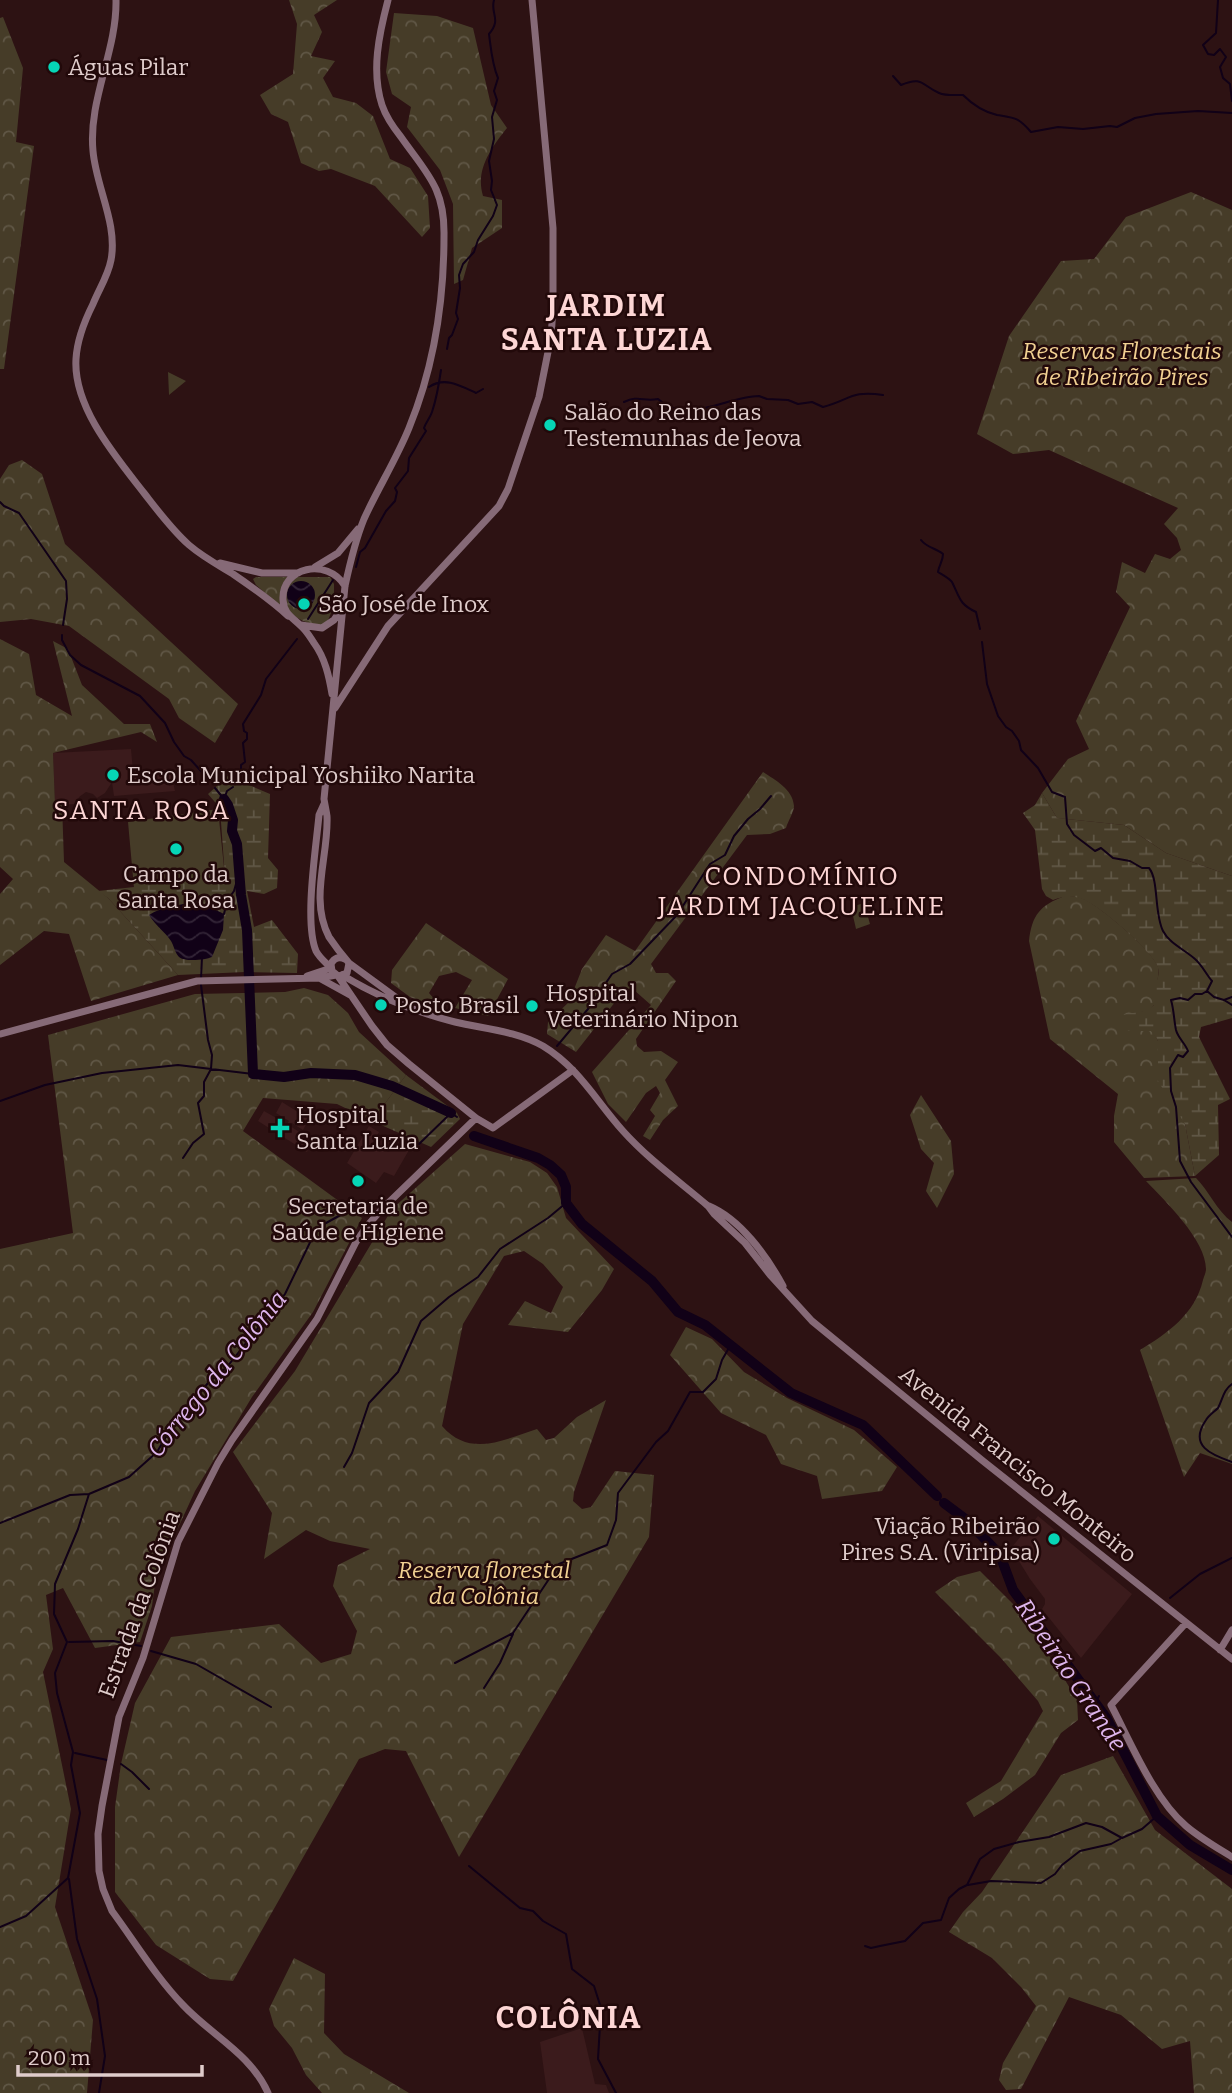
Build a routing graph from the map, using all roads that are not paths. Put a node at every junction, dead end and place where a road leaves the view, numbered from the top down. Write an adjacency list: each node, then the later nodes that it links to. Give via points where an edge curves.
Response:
1 (116, 0): 5 (main road, via 93,129 93,152 112,251 82,331 76,376 101,435 173,528)
2 (387, 0): 4 (main road, via 377,59 382,106 435,184 444,216 444,262 439,321 417,407)
3 (532, 0): 13 (main road, via 554,278 551,337 538,397 499,506 388,626)
4 (364, 520): 6 (main road, via 346,546); 8 (main road)
5 (210, 560): 7 (main road, via 262,573); 10 (main road)
6 (314, 568): 7 (main road); 8 (main road, via 330,570)
7 (298, 573): 10 (main road, via 283,594)
8 (345, 586): 9 (main road)
9 (343, 607): 11 (main road, via 322,628); 12 (main road)
10 (288, 616): 11 (main road)
11 (300, 624): 14 (main road, via 322,656)
12 (337, 676): 13 (main road); 14 (main road)
13 (354, 680): 14 (main road)
14 (333, 708): 15 (main road)
15 (324, 803): 16 (main road, via 321,907 330,937); 17 (main road, via 319,815 312,911 317,954)
16 (347, 961): 17 (main road, via 347,972); 17 (main road, via 337,957 332,961); 21 (main road)
17 (335, 972): 18 (main road); 19 (main road); 20 (main road); 21 (main road, Avenida Francisco Monteiro)
18 (303, 978): 19 (main road); 22 (main road, via 201,980)
19 (320, 978): 20 (main road)
20 (354, 998): 24 (main road, via 387,1045)
21 (411, 1008): 23 (main road, Avenida Francisco Monteiro, via 525,1038)
22 (0, 1034)
23 (573, 1070): 24 (main road, via 493,1128); 25 (main road, Avenida Francisco Monteiro, via 636,1144 745,1234 808,1317)
24 (476, 1118): 30 (main road, Estrada da Colônia, via 366,1226 317,1319 218,1463 178,1542 143,1658 119,1717 98,1835 99,1871 107,1901 182,2005 254,2069)
25 (1186, 1623): 27 (main road, Avenida Francisco Monteiro); 29 (main road, via 1111,1705 1169,1808 1186,1826)
26 (1232, 1630): 27 (main road)
27 (1220, 1650): 28 (main road, Avenida Francisco Monteiro)
28 (1232, 1659)
29 (1232, 1857)
30 (268, 2093)

